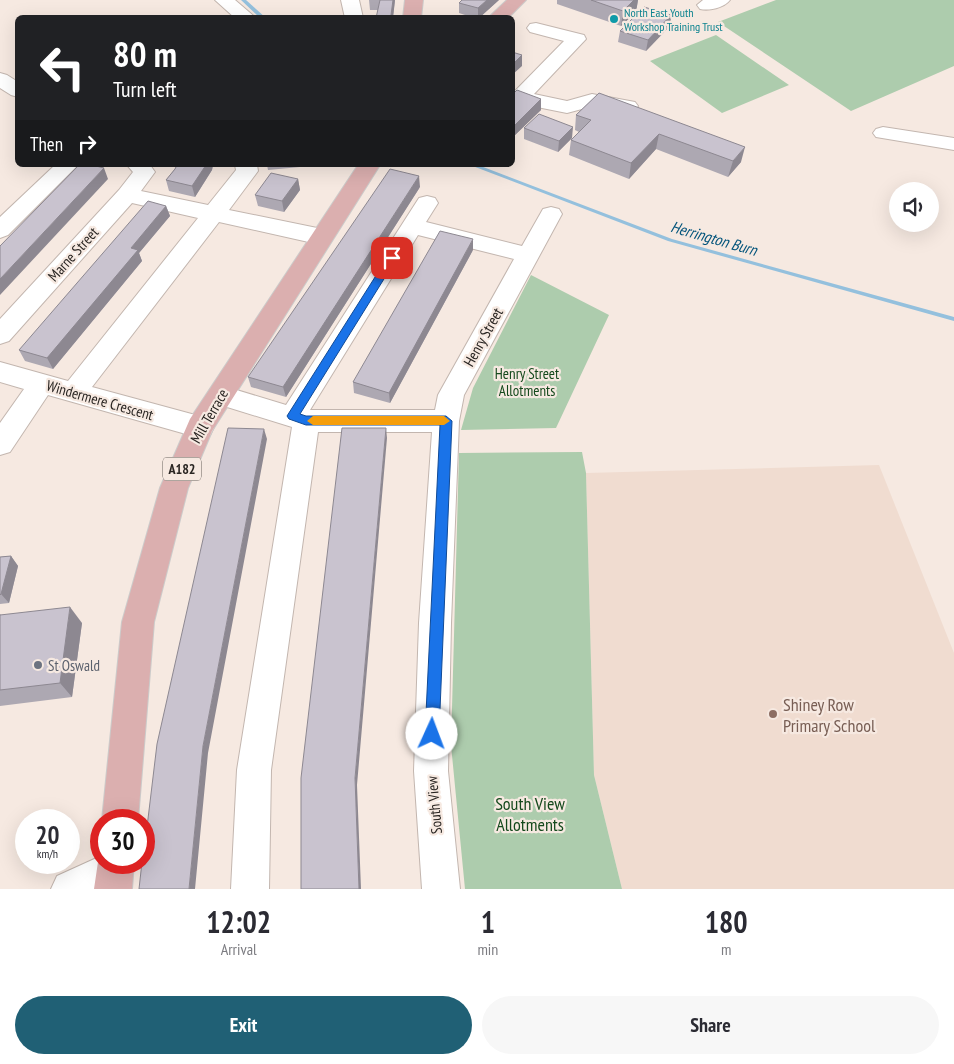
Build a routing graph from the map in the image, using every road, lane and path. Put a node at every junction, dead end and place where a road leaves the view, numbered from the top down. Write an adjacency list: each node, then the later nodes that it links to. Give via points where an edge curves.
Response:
1 (224, 0): 5 (street)
2 (350, 0): 6 (street)
3 (414, 0): 7 (main road)
4 (517, 0): 8 (main road)
5 (243, 15)
6 (353, 15)
7 (412, 15)
8 (500, 15)
9 (536, 28): 12 (street, via 577,40)
10 (0, 79): 11 (street)
11 (15, 88)
12 (516, 97): 13 (street, via 566,107 592,100)
13 (642, 111)
14 (883, 133): 15 (street)
15 (954, 144)
16 (65, 167): 25 (street)
17 (246, 167): 22 (street)
18 (368, 167): 26 (main road, Mill Terrace / A182)
19 (141, 168): 20 (street, Marne Street)
20 (127, 195): 22 (street); 28 (street, Marne Street)
21 (427, 203): 24 (street)
22 (214, 214): 26 (street); 31 (street)
23 (551, 214): 27 (street, Henry Street)
24 (412, 226): 27 (street); 33 (street)
25 (0, 230)
26 (322, 237): 32 (main road, Mill Terrace / A182)
27 (528, 256): 34 (street, Henry Street, via 451,395)
28 (0, 335)
29 (0, 372): 30 (street, Windermere Crescent)
30 (42, 384): 31 (street, Windermere Crescent); 36 (street)
31 (74, 392): 35 (street, Windermere Crescent)
32 (220, 395): 33 (street); 35 (main road, Mill Terrace / A182)
33 (299, 418): 34 (street); 40 (street, via 254,770)
34 (446, 421): 41 (street, South View, via 430,771)
35 (200, 427): 37 (main road, Mill Terrace / A182, via 174,488 138,622)
36 (0, 444)
37 (121, 809)
38 (115, 874): 39 (street)
39 (70, 889)
40 (250, 889)
41 (441, 889)

